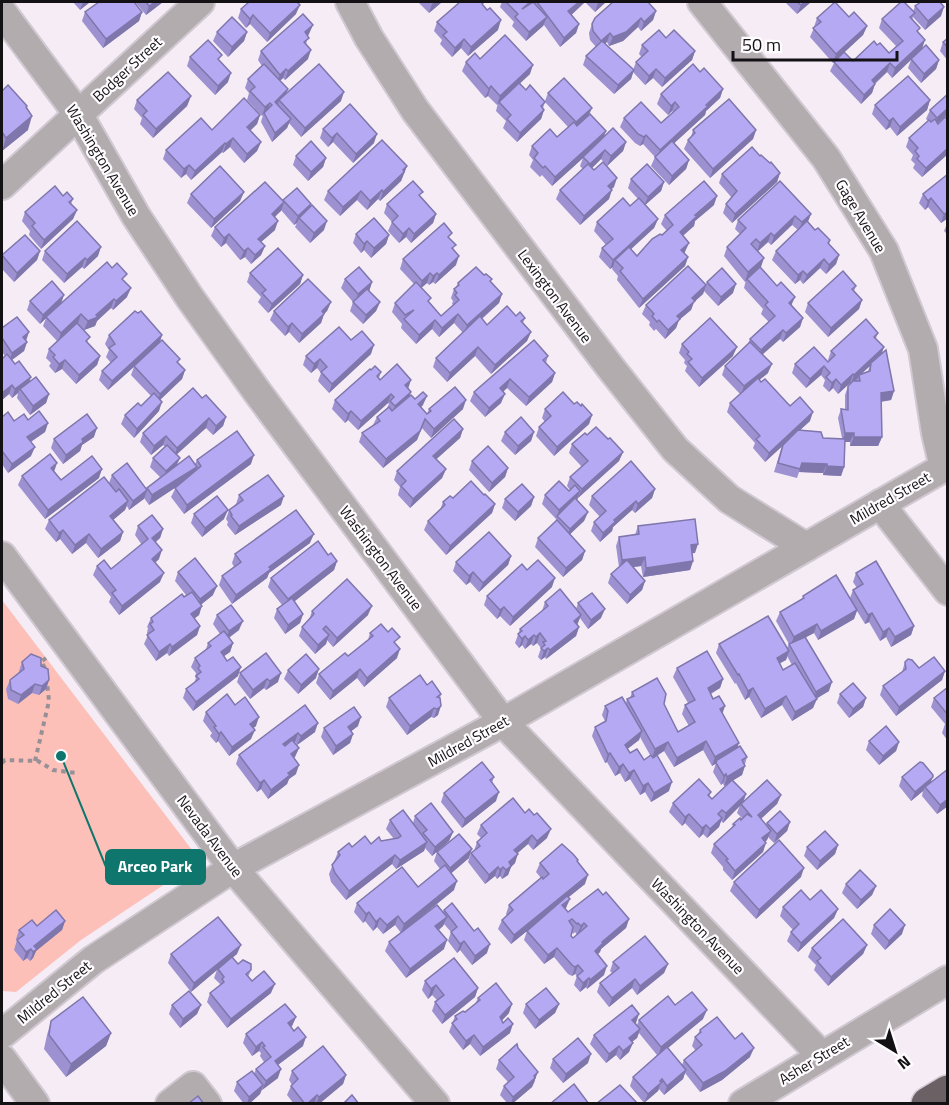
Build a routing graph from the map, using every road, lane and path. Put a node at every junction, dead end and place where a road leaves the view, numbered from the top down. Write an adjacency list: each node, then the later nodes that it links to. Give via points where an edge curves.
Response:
1 (200, 2): 5 (street, Bodger Street)
2 (350, 2): 9 (street, Lexington Avenue, via 415,110 675,449 729,499)
3 (702, 2): 7 (street, Gage Avenue, via 826,158 884,250 924,349 936,433)
4 (2, 12): 5 (street, Washington Avenue)
5 (78, 114): 6 (street, Bodger Street); 13 (street, Washington Avenue, via 136,216 190,298)
6 (2, 185)
7 (946, 466): 8 (street, Mildred Street)
8 (880, 504): 9 (street, Mildred Street); 11 (street)
9 (806, 547): 13 (street, Mildred Street)
10 (2, 556): 17 (street, Nevada Avenue)
11 (948, 591)
12 (46, 658): 14 (path, via 41,662 46,669 49,701)
13 (503, 722): 17 (street, Mildred Street); 20 (street, Washington Avenue)
14 (35, 761): 15 (path); 16 (path, via 53,770)
15 (2, 763)
16 (76, 773)
17 (233, 868): 19 (street, Mildred Street, via 93,960); 26 (street, Nevada Avenue)
18 (948, 980): 20 (street, Asher Street)
19 (2, 1034)
20 (822, 1056): 27 (street, Asher Street)
21 (2, 1059): 23 (street)
22 (948, 1092): 28 (highway)
23 (35, 1104)
24 (170, 1104): 25 (street, via 193,1086)
25 (207, 1104)
26 (435, 1104)
27 (743, 1104)
28 (928, 1104)

